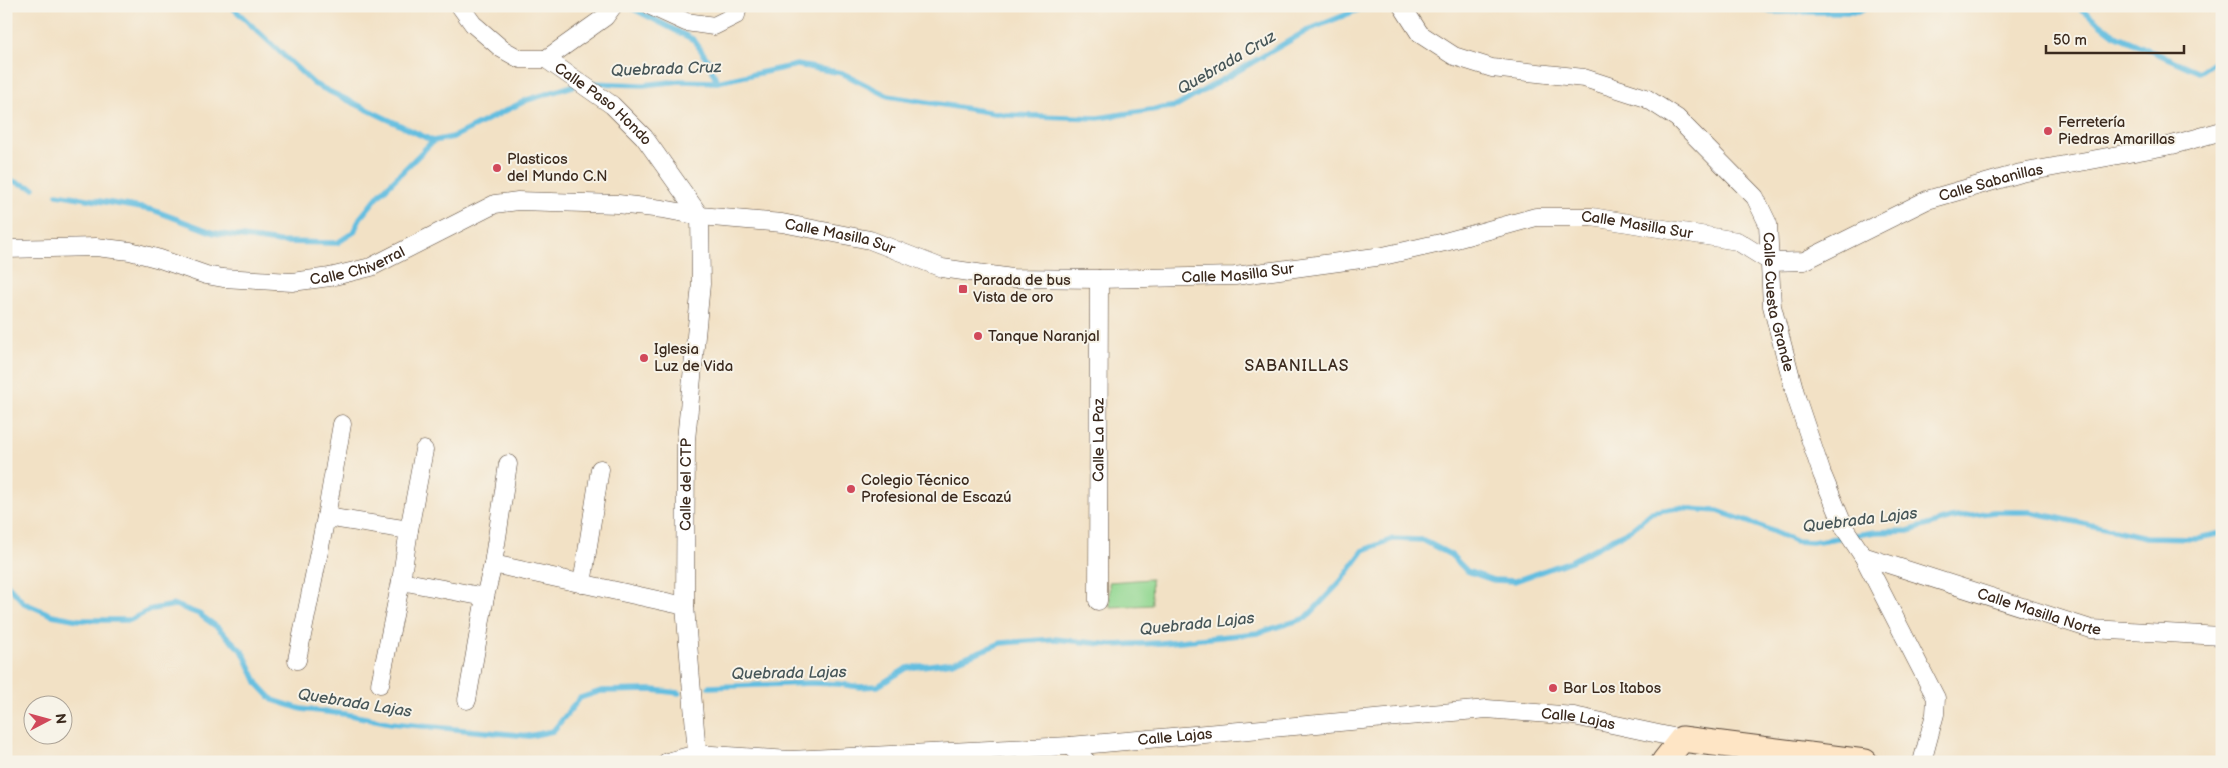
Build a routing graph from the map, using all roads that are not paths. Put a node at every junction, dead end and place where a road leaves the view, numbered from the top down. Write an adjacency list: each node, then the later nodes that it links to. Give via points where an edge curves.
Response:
1 (460, 6): 6 (street, Calle Paso Hondo, via 474,24 502,49 520,59)
2 (651, 6): 3 (street, via 686,22 714,26 736,15)
3 (738, 6)
4 (1402, 6): 10 (street, Calle Cuesta Grande, via 1420,34 1454,56 1492,68 1584,78 1646,98 1677,118 1755,197 1768,224)
5 (613, 7): 6 (street, via 605,17)
6 (546, 59): 8 (street, Calle Paso Hondo, via 612,105 644,137)
7 (2222, 131): 10 (street, Calle Sabanillas, via 2172,145 2021,172 1927,200 1804,261)
8 (700, 216): 9 (street, Calle Chiverral, via 618,204 518,200 495,204 372,267 292,282 206,275 130,251 104,248); 11 (street, Calle Masilla Sur, via 782,223 843,234 870,240 942,268 1012,278); 24 (street, Calle del CTP, via 701,284 686,440)
9 (6, 249)
10 (1771, 262): 11 (street, Calle Masilla Sur, via 1737,241 1592,217 1536,217 1383,256 1235,276); 18 (street, Calle Cuesta Grande, via 1772,306 1797,400 1822,474 1845,529)
11 (1099, 279): 23 (street, Calle La Paz)
12 (342, 424): 16 (street)
13 (424, 450): 17 (street)
14 (508, 464): 19 (street)
15 (600, 469): 21 (street)
16 (326, 517): 17 (street); 26 (street)
17 (410, 530): 20 (street)
18 (1862, 556): 25 (street, Calle Masilla Norte, via 2091,629); 36 (street, Calle Cuesta Grande, via 1936,698)
19 (493, 564): 21 (street); 22 (street)
20 (401, 581): 22 (street); 27 (street)
21 (582, 584): 24 (street)
22 (485, 597): 28 (street)
23 (1098, 601)
24 (685, 606): 31 (street, Calle del CTP)
25 (2222, 636)
26 (297, 660)
27 (380, 684)
28 (467, 700)
29 (1682, 739): 30 (street, Calle Lajas, via 1574,716 1487,709); 34 (main road); 35 (main road)
30 (1070, 746): 31 (street, Calle Lajas, via 790,760); 33 (street)
31 (697, 754): 32 (street, Calle Lajas)
32 (667, 762)
33 (1087, 762)
34 (1664, 762)
35 (1865, 762)
36 (1922, 762)

